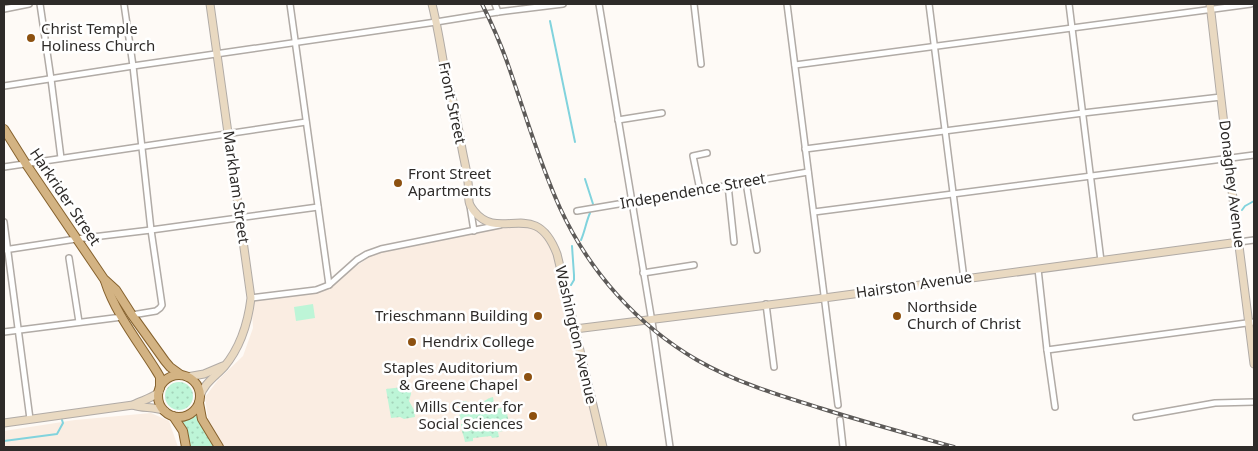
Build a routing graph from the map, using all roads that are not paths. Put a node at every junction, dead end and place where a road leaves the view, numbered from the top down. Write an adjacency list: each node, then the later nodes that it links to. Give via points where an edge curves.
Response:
1 (29, 4): 16 (street)
2 (40, 4): 26 (street)
3 (124, 4): 25 (street)
4 (210, 4): 22 (street, Markham Street)
5 (290, 4): 20 (street)
6 (432, 4): 18 (street, Front Street)
7 (495, 4): 17 (street)
8 (564, 4): 17 (street)
9 (599, 4): 31 (street)
10 (694, 4): 23 (street)
11 (786, 4): 24 (street)
12 (928, 4): 21 (street)
13 (1069, 4): 19 (street)
14 (1251, 4): 15 (street)
15 (1210, 7): 19 (street); 28 (street, Donaghey Avenue)
16 (4, 9)
17 (498, 12): 18 (street)
18 (436, 22): 20 (street); 51 (street, Front Street, via 467,174)
19 (1072, 28): 21 (street); 30 (street)
20 (296, 43): 22 (street); 32 (street)
21 (934, 47): 24 (street); 34 (street)
22 (218, 54): 25 (street); 35 (street, Markham Street)
23 (701, 64)
24 (795, 65): 37 (street)
25 (133, 66): 26 (street); 36 (street)
26 (51, 79): 27 (street); 40 (street)
27 (4, 86)
28 (1221, 97): 30 (street); 41 (street, Donaghey Avenue)
29 (662, 113): 31 (street)
30 (1083, 113): 34 (street); 45 (street)
31 (618, 120): 50 (street)
32 (306, 122): 35 (street); 52 (street)
33 (4, 129): 42 (main road, Harkrider Street)
34 (944, 132): 37 (street); 49 (street)
35 (228, 134): 36 (street); 55 (street, Markham Street)
36 (142, 146): 40 (street); 58 (street)
37 (805, 149): 44 (street)
38 (707, 152): 48 (street, via 693,156)
39 (1254, 155): 41 (street)
40 (60, 158): 42 (street)
41 (1228, 159): 45 (street); 63 (street, Donaghey Avenue)
42 (26, 164): 43 (street); 60 (main road, Harkrider Street)
43 (4, 167)
44 (808, 172): 46 (street, Independence Street); 54 (street)
45 (1091, 176): 49 (street); 67 (street)
46 (746, 182): 47 (street, Independence Street); 65 (street)
47 (728, 185): 48 (street, Independence Street); 62 (street)
48 (700, 190): 50 (street, Independence Street)
49 (953, 194): 54 (street); 72 (street)
50 (632, 201): 53 (street, Independence Street); 70 (street)
51 (469, 203): 57 (street, via 476,214); 59 (street, Front Street)
52 (318, 207): 55 (street); 73 (street)
53 (577, 211)
54 (814, 212): 75 (street)
55 (241, 218): 58 (street); 74 (street, Markham Street)
56 (4, 222): 64 (street)
57 (503, 225): 59 (street); 82 (street, Washington Avenue, via 529,223 546,233 557,254)
58 (151, 230): 60 (street); 77 (street, via 161,306 156,311)
59 (474, 231): 73 (street, via 369,253)
60 (76, 239): 64 (street); 71 (main road, Harkrider Street)
61 (1254, 240): 63 (street, Hairston Avenue)
62 (734, 242)
63 (1239, 242): 67 (street, Hairston Avenue); 81 (street, Donaghey Avenue)
64 (6, 250): 83 (street)
65 (757, 250)
66 (69, 258): 80 (street)
67 (1101, 261): 69 (street, Hairston Avenue)
68 (694, 265): 70 (street)
69 (1038, 269): 72 (street, Hairston Avenue); 85 (street)
70 (643, 273): 79 (street)
71 (104, 279): 77 (main road, Harkrider Street, via 116,290); 78 (main road, Harkrider Street, via 108,293)
72 (964, 279): 75 (street, Hairston Avenue)
73 (328, 285): 74 (street, via 316,290)
74 (251, 298): 87 (street, Markham Street, via 243,334)
75 (824, 298): 76 (street, Hairston Avenue); 94 (street)
76 (766, 304): 79 (street, Hairston Avenue); 88 (street)
77 (132, 315): 89 (main road, Harkrider Street, via 170,367)
78 (122, 316): 80 (street); 90 (main road, Harkrider Street, via 160,377)
79 (651, 319): 82 (street, Hairston Avenue); 105 (street)
80 (79, 322): 83 (street)
81 (1252, 323): 85 (street); 86 (street, Donaghey Avenue)
82 (574, 329): 104 (street, Washington Avenue)
83 (19, 330): 84 (street); 99 (street)
84 (4, 332)
85 (1047, 350): 95 (street)
86 (1254, 364)
87 (225, 365): 89 (street, via 204,374); 91 (street, Markham Street, via 201,392)
88 (774, 367)
89 (184, 376): 90 (main road, via 170,378); 91 (main road, via 196,384)
90 (160, 390): 93 (street, via 151,398); 96 (main road, via 159,401)
91 (200, 400): 97 (main road, via 191,413); 103 (main road, via 202,420)
92 (1254, 402): 98 (street, via 1215,403)
93 (133, 405): 96 (street); 99 (street)
94 (838, 405)
95 (1055, 407)
96 (165, 411): 97 (main road)
97 (173, 416): 102 (main road, via 183,430)
98 (1136, 417)
99 (30, 419): 101 (street)
100 (840, 420): 106 (street)
101 (4, 423)
102 (186, 447)
103 (219, 447)
104 (603, 447)
105 (670, 447)
106 (844, 447)

